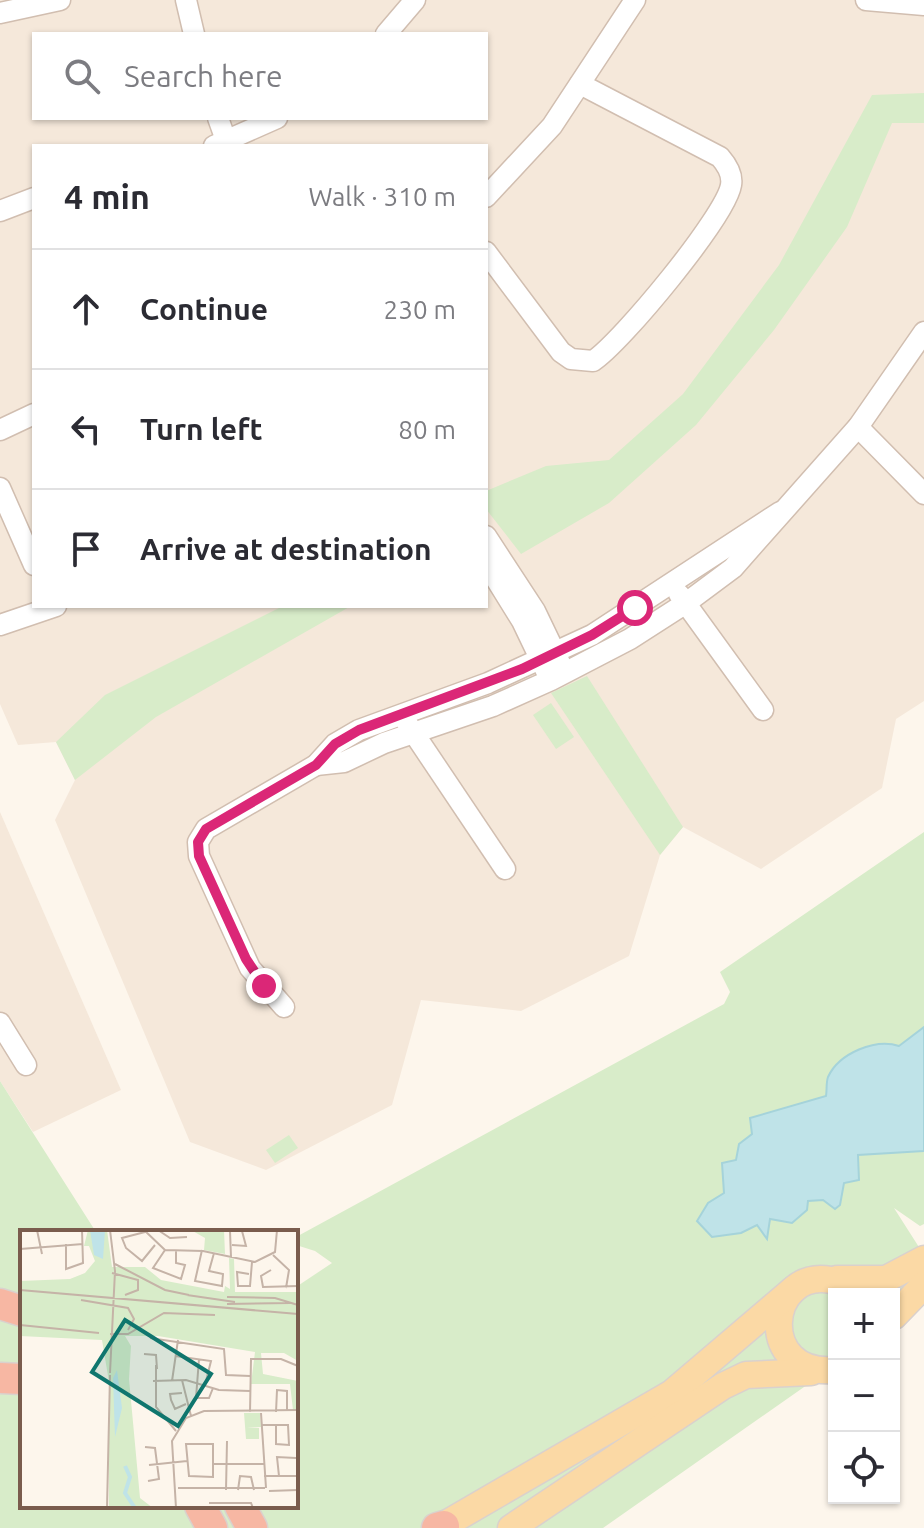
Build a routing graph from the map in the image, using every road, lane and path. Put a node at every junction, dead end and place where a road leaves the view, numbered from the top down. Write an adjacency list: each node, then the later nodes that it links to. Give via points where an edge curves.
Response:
1 (60, 0): 7 (street)
2 (186, 0): 8 (street)
3 (415, 0): 9 (street)
4 (635, 0): 10 (street)
5 (866, 0): 6 (street)
6 (924, 5)
7 (0, 13)
8 (194, 32)
9 (388, 32)
10 (580, 84): 15 (street, via 536,145); 18 (street, via 720,157 731,181 722,204 653,300 593,361 571,359 561,352)
11 (218, 120): 13 (street)
12 (273, 120): 14 (street)
13 (223, 144)
14 (225, 144)
15 (488, 195)
16 (32, 199): 17 (street)
17 (0, 211)
18 (488, 255)
19 (924, 332): 21 (street)
20 (32, 415): 22 (street)
21 (858, 427): 24 (street); 25 (street)
22 (0, 430)
23 (0, 488): 27 (street)
24 (924, 494)
25 (780, 512): 29 (street); 30 (street, via 733,568)
26 (488, 539): 33 (street, via 519,583)
27 (32, 560)
28 (488, 566): 33 (street)
29 (672, 584): 30 (street); 33 (street)
30 (686, 603): 34 (street); 35 (street)
31 (48, 608): 32 (street)
32 (0, 625)
33 (548, 656): 34 (street); 36 (street)
34 (558, 677): 37 (street)
35 (763, 710)
36 (400, 713): 37 (street); 38 (street, via 335,744)
37 (414, 732): 38 (street, via 344,762); 39 (street)
38 (316, 765): 40 (street, via 213,823 198,842 199,856 246,959)
39 (505, 869)
40 (284, 1007)
41 (0, 1023): 42 (street)
42 (26, 1065)
43 (924, 1259): 44 (main road, via 886,1279)
44 (824, 1278): 46 (main road); 47 (main road)
45 (924, 1285): 50 (main road)
46 (849, 1288)
47 (794, 1289): 51 (main road, via 784,1301 778,1332 783,1347); 57 (main road, via 672,1393)
48 (0, 1304): 49 (highway)
49 (20, 1310)
50 (900, 1310)
51 (817, 1370): 61 (main road, via 746,1375 723,1386)
52 (0, 1378): 53 (highway)
53 (20, 1379)
54 (199, 1508): 58 (highway)
55 (200, 1508): 59 (highway)
56 (241, 1508): 60 (highway)
57 (440, 1527)
58 (204, 1528)
59 (212, 1528)
60 (252, 1528)
61 (511, 1528)

